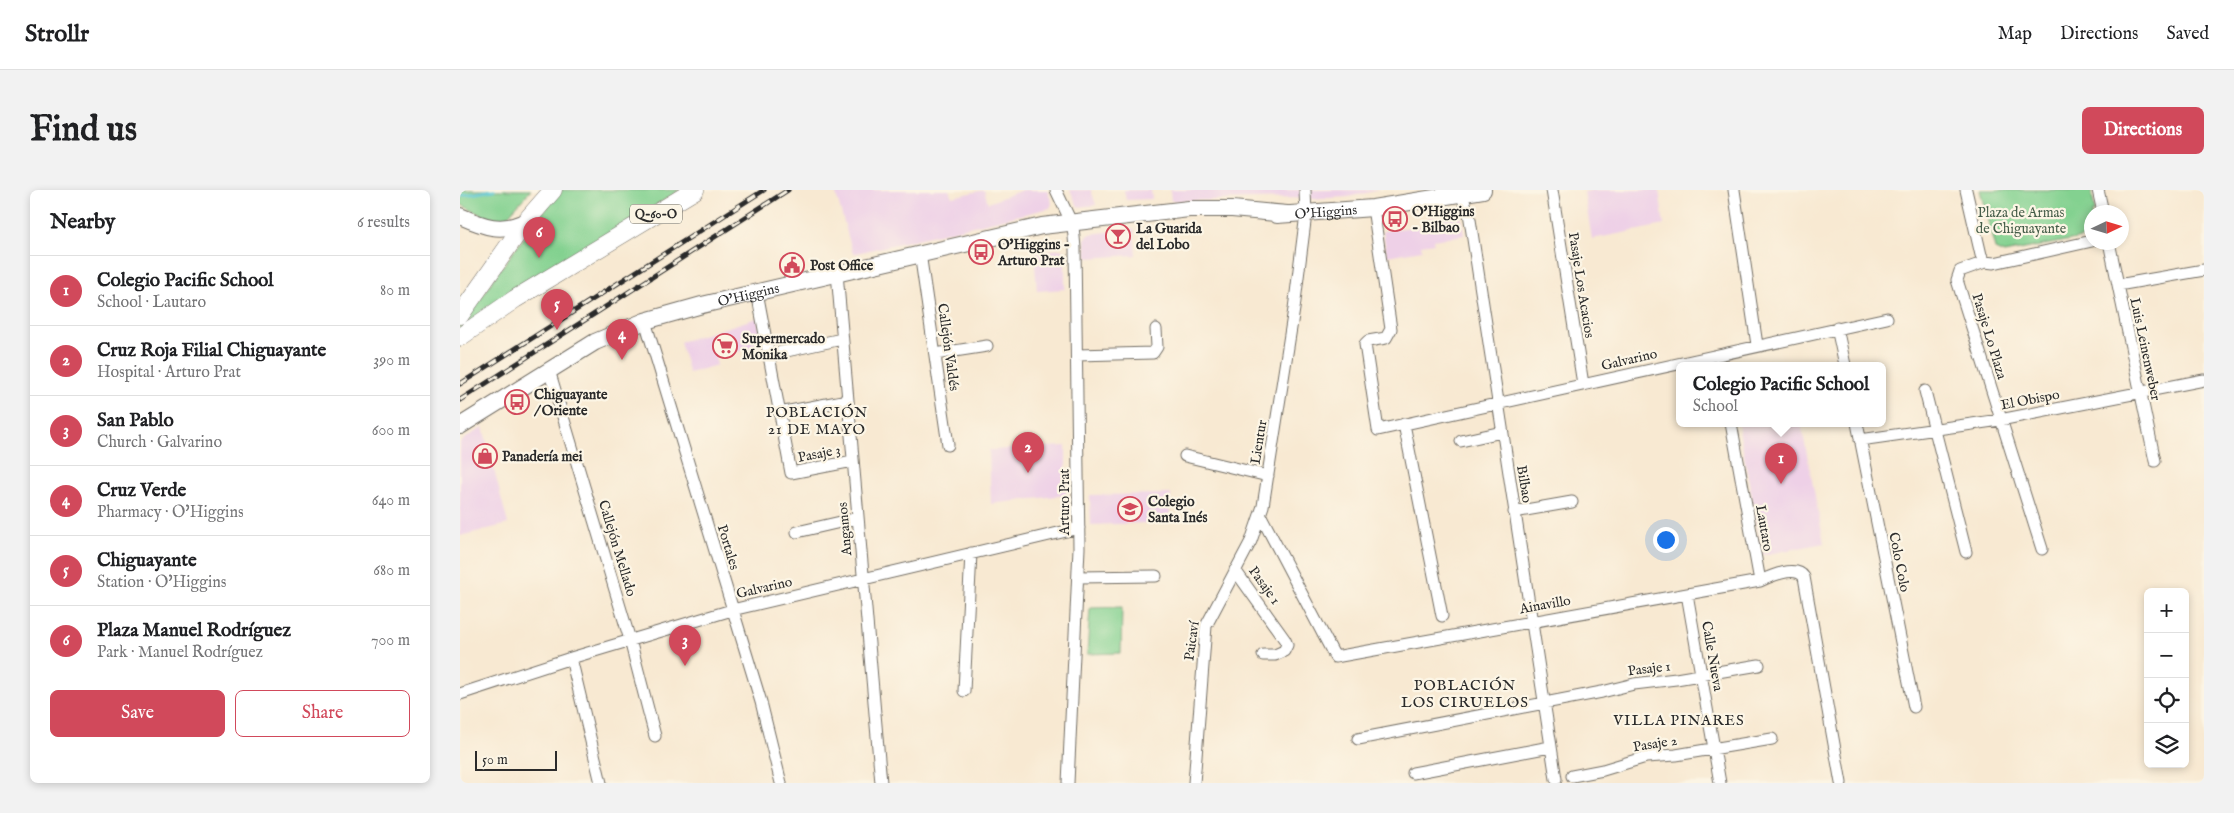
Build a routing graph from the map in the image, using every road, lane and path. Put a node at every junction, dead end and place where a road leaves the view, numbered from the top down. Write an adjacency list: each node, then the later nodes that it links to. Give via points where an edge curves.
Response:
1 (554, 190): 15 (main road)
2 (695, 190): 32 (main road, Q-60-O, via 509,303)
3 (1056, 190): 16 (street, Arturo Prat)
4 (1305, 190): 13 (street, Lientur)
5 (1483, 190): 10 (main road, O'Higgins)
6 (1552, 190): 44 (street, Pasaje Los Acacios)
7 (1734, 190): 34 (street)
8 (1966, 190): 22 (street, via 1980,255)
9 (2098, 190): 11 (street)
10 (1460, 192): 12 (main road, O'Higgins); 48 (street, Bilbao, via 1469,213)
11 (2101, 205)
12 (1373, 208): 13 (main road, O'Higgins); 51 (street, Galvarino, via 1391,329 1386,338 1365,344 1378,430)
13 (1306, 214): 16 (main road, O'Higgins, via 1206,208); 63 (street, Lientur)
14 (460, 216): 17 (main road)
15 (526, 221): 17 (main road, via 506,228); 21 (main road)
16 (1071, 222): 20 (main road, O'Higgins, via 1029,228); 38 (street, Arturo Prat, via 1075,248)
17 (486, 227): 21 (main road, via 497,238)
18 (2084, 243): 22 (street, Pasaje Lo Plaza, via 1994,263)
19 (2110, 250): 25 (street, Luis Leinenweber)
20 (920, 253): 24 (main road, O'Higgins); 36 (street, Callejón Valdés)
21 (503, 256): 27 (main road)
22 (1985, 262): 50 (street, Pasaje Lo Plaza, via 1960,272 1957,280)
23 (2204, 270): 25 (street)
24 (837, 273): 26 (main road, O'Higgins); 33 (street, Angamos)
25 (2118, 285): 46 (street, Luis Leinenweber)
26 (757, 292): 29 (main road, O'Higgins); 37 (street)
27 (460, 316)
28 (1887, 318): 30 (street, Galvarino)
29 (645, 321): 42 (main road, O'Higgins, via 596,342); 79 (street, Portales)
30 (1838, 328): 34 (street, Galvarino); 40 (street)
31 (1156, 329): 38 (street, via 1157,348 1153,353)
32 (460, 337)
33 (842, 339): 37 (street); 47 (street, Angamos)
34 (1757, 345): 39 (street, Galvarino)
35 (988, 346): 36 (street)
36 (935, 354): 59 (street, Callejón Valdés)
37 (768, 355): 49 (street)
38 (1077, 355): 68 (street, Arturo Prat)
39 (1720, 360)
40 (1844, 362)
41 (1676, 368): 44 (street, Galvarino)
42 (549, 370): 52 (main road, O'Higgins); 82 (street, Callejón Mellado)
43 (2204, 380): 46 (street, El Obispo)
44 (1583, 384): 48 (street, Galvarino)
45 (1925, 392): 55 (street)
46 (2140, 392): 50 (street, El Obispo); 62 (street, Luis Leinenweber)
47 (848, 400): 49 (street); 61 (street, Angamos)
48 (1497, 403): 51 (street, Galvarino); 56 (street, Bilbao)
49 (779, 413): 61 (street, Pasaje 3, via 791,473)
50 (2000, 420): 55 (street, El Obispo); 70 (street, Pasaje Lo Plaza)
51 (1404, 424): 80 (street)
52 (460, 426)
53 (1732, 427): 77 (street, Lautaro)
54 (1858, 427): 57 (street, Colo Colo)
55 (1935, 430): 57 (street, El Obispo); 71 (street)
56 (1502, 432): 58 (street); 65 (street, Bilbao)
57 (1860, 440): 90 (street, Colo Colo)
58 (1461, 441)
59 (948, 445)
60 (1185, 456): 63 (street)
61 (853, 461): 67 (street, Angamos)
62 (2154, 461)
63 (1268, 476): 66 (street, Lientur)
64 (1572, 502): 65 (street)
65 (1514, 512): 81 (street, Bilbao)
66 (1261, 516): 73 (street, Paicaví); 81 (street, Ainavillo, via 1335,657)
67 (858, 518): 69 (street); 76 (street, Angamos)
68 (1079, 528): 72 (street, Galvarino); 75 (street, Arturo Prat)
69 (797, 532)
70 (2042, 549)
71 (1966, 552)
72 (971, 553): 76 (street, Galvarino); 87 (street)
73 (1235, 570): 83 (street, Pasaje 1, via 1285,640 1284,651); 103 (street, Paicaví, via 1205,632)
74 (1156, 576): 75 (street)
75 (1078, 577): 102 (street, Arturo Prat)
76 (864, 579): 79 (street, Galvarino); 101 (street, Angamos)
77 (1760, 580): 78 (street, Ainavillo); 105 (street, Ainavillo, via 1796,571 1804,577)
78 (1687, 594): 81 (street, Ainavillo); 86 (street, Calle Nueva)
79 (732, 610): 82 (street, Galvarino); 100 (street, Portales, via 767,721)
80 (1442, 616)
81 (1531, 622): 89 (street, Bilbao)
82 (630, 640): 84 (street, Galvarino); 91 (street, Callejón Mellado)
83 (1263, 655)
84 (571, 658): 88 (street, Galvarino); 99 (street)
85 (1759, 666): 86 (street, Pasaje 1)
86 (1701, 675): 89 (street, Pasaje 1, via 1634,684); 95 (street, Calle Nueva)
87 (964, 691)
88 (460, 694)
89 (1544, 703): 92 (street); 94 (street, Bilbao)
90 (1914, 707)
91 (655, 736)
92 (1358, 739)
93 (1772, 739): 95 (street, Pasaje 2)
94 (1550, 747): 96 (street); 98 (street, Bilbao)
95 (1714, 749): 97 (street, Pasaje 2, via 1646,757); 104 (street, Calle Nueva)
96 (1413, 773)
97 (1572, 776)
98 (1556, 779)
99 (601, 783)
100 (781, 783)
101 (881, 783)
102 (1068, 783)
103 (1194, 783)
104 (1720, 783)
105 (1841, 783)

